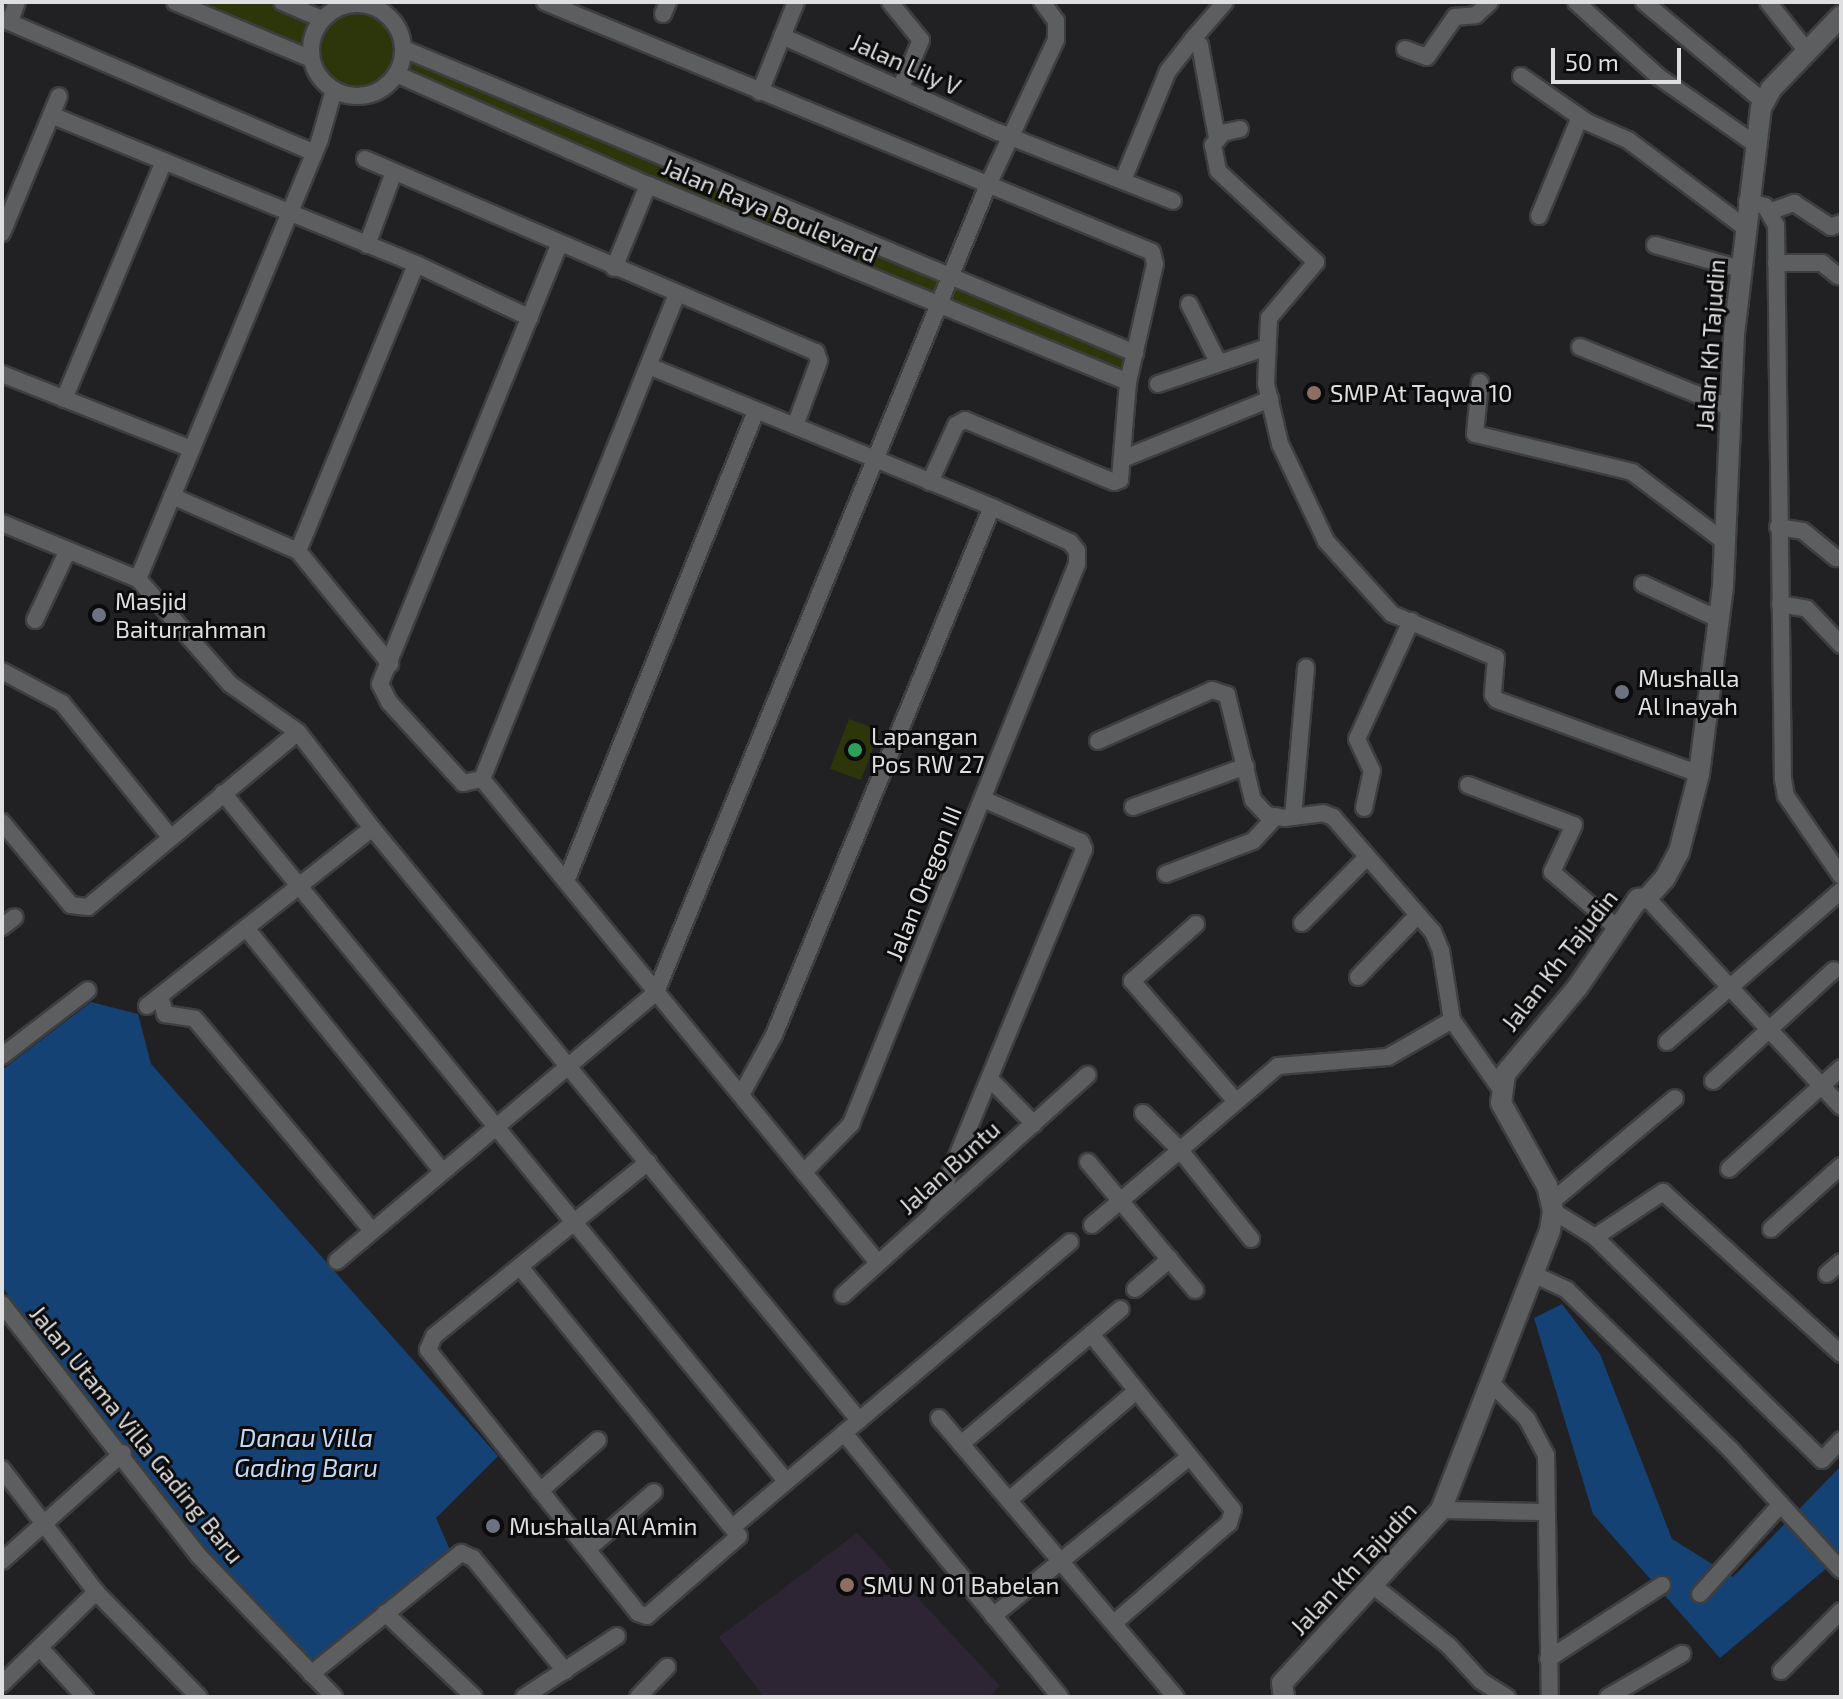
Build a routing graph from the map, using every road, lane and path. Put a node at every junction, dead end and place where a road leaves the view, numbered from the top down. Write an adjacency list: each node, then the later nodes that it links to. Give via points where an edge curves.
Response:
1 (17, 2): 16 (street)
2 (175, 2): 22 (street)
3 (282, 2): 15 (street)
4 (545, 2): 27 (street)
5 (796, 2): 17 (street)
6 (890, 2): 25 (street, via 921,40)
7 (1042, 2): 33 (street, via 1056,21 1056,40)
8 (1225, 2): 18 (street)
9 (1490, 2): 20 (street, via 1476,15 1455,17 1427,57)
10 (1576, 2): 31 (street, via 1659,77)
11 (1644, 2): 31 (street)
12 (1768, 2): 21 (street)
13 (374, 4): 15 (street, via 337,7); 19 (street, via 395,23)
14 (1841, 16): 21 (street)
15 (322, 19): 22 (street, via 312,38)
16 (6, 20): 35 (street)
17 (782, 36): 25 (street, Jalan Lily V); 27 (street)
18 (1192, 40): 34 (street, via 1200,45); 39 (street, via 1168,71)
19 (404, 49): 23 (street); 58 (street, Jalan Raya Boulevard)
20 (1405, 49)
21 (1806, 50): 31 (street)
22 (311, 59): 26 (street, via 319,77)
23 (396, 74): 26 (street, via 379,90 357,96); 40 (street, Jalan Raya Boulevard)
24 (1521, 76): 30 (street)
25 (901, 87): 33 (street, Jalan Lily V)
26 (334, 90): 35 (street)
27 (760, 92): 41 (street)
28 (59, 96): 29 (street)
29 (51, 115): 37 (street); 49 (street)
30 (1580, 117): 46 (street); 48 (street, via 1628,140)
31 (1759, 120): 43 (street, Jalan Kh Tajudin)
32 (1240, 129): 34 (street)
33 (1010, 137): 39 (street, Jalan Lily V); 41 (street)
34 (1217, 138): 63 (street, via 1212,155 1218,171 1316,262 1269,318)
35 (313, 152): 45 (street)
36 (365, 159): 38 (street)
37 (164, 161): 45 (street); 72 (street)
38 (394, 172): 50 (street); 51 (street)
39 (1123, 180): 42 (street, Jalan Lily V)
40 (648, 185): 55 (street); 61 (street, Jalan Raya Boulevard)
41 (988, 185): 58 (street); 65 (street, via 1152,252 1155,264)
42 (1173, 201)
43 (1747, 201): 44 (street); 48 (street, Jalan Kh Tajudin)
44 (1769, 212): 47 (street, via 1794,203 1831,227); 53 (street, via 1776,225)
45 (287, 213): 50 (street); 77 (street)
46 (1539, 216)
47 (1841, 223)
48 (1743, 226): 56 (street, Jalan Kh Tajudin)
49 (2, 233)
50 (367, 245): 54 (street)
51 (559, 245): 55 (street); 62 (street)
52 (1655, 245): 56 (street)
53 (1776, 263): 57 (street, via 1822,263); 84 (street)
54 (416, 264): 62 (street); 87 (street)
55 (614, 268): 59 (street)
56 (1741, 269): 74 (street, Jalan Kh Tajudin)
57 (1838, 276)
58 (952, 279): 61 (street); 65 (street, Jalan Raya Boulevard)
59 (677, 294): 67 (street); 76 (street, via 816,352 819,361)
60 (1189, 304): 66 (street)
61 (940, 308): 69 (street, Jalan Raya Boulevard); 79 (street)
62 (530, 318): 96 (street)
63 (1267, 347): 66 (street); 73 (street)
64 (1580, 347): 74 (street)
65 (1135, 353): 69 (street)
66 (1217, 360): 71 (street)
67 (651, 367): 75 (street); 103 (street)
68 (2, 374): 72 (street)
69 (1128, 382): 78 (street)
70 (1480, 382): 85 (street, via 1472,432 1632,472)
71 (1158, 384)
72 (64, 399): 77 (street)
73 (1270, 399): 78 (street); 94 (street, via 1280,444 1326,541 1386,609)
74 (1731, 408): 85 (street, Jalan Kh Tajudin)
75 (756, 411): 76 (street); 117 (street)
76 (795, 426): 79 (street)
77 (191, 449): 81 (street)
78 (1125, 458): 80 (street, via 1124,475 1114,482 965,420 956,425)
79 (878, 460): 80 (street); 130 (street)
80 (930, 482): 82 (street)
81 (172, 496): 87 (street); 89 (street)
82 (992, 507): 106 (street, Jalan Oregon III, via 1070,542 1077,564); 142 (street, via 768,1049)
83 (2, 523): 86 (street)
84 (1787, 528): 88 (street); 91 (street)
85 (1724, 541): 92 (street, Jalan Kh Tajudin)
86 (68, 550): 89 (street); 93 (street)
87 (298, 551): 96 (street)
88 (1836, 558)
89 (138, 579): 99 (street, via 221,676)
90 (1643, 584): 92 (street)
91 (1790, 606): 95 (street); 115 (street, via 1784,787)
92 (1718, 619): 102 (street, Jalan Kh Tajudin)
93 (35, 620)
94 (1411, 621): 102 (street, via 1496,658 1497,700); 108 (street, via 1357,739 1372,771)
95 (1841, 645)
96 (390, 664): 103 (street, via 380,684 389,702 463,783)
97 (1306, 668): 110 (street)
98 (2, 671): 113 (street, via 62,703)
99 (298, 732): 105 (street); 112 (street)
100 (1098, 741): 101 (street, via 1212,690 1231,702)
101 (1246, 766): 107 (street); 109 (street, via 1253,800)
102 (1699, 774): 120 (street, Jalan Kh Tajudin, via 1679,852)
103 (482, 779): 117 (street)
104 (1468, 785): 125 (street, via 1574,825 1552,872)
105 (223, 793): 113 (street); 118 (street)
106 (983, 799): 138 (street, via 1081,842 1084,849); 155 (street, Jalan Oregon III, via 851,1124)
107 (1133, 807)
108 (1364, 808)
109 (1276, 816): 110 (street); 116 (street, via 1253,841)
110 (1293, 817): 114 (street, via 1333,817)
111 (2, 822): 113 (street, via 60,894 79,908 88,907)
112 (372, 828): 118 (street); 135 (street)
113 (170, 837)
114 (1366, 858): 121 (street); 122 (street)
115 (1839, 870)
116 (1166, 874)
117 (567, 879): 130 (street)
118 (299, 887): 124 (street); 148 (street)
119 (1841, 891): 128 (street)
120 (1647, 898): 125 (street, Jalan Kh Tajudin, via 1638,899); 128 (street)
121 (1417, 916): 127 (street); 131 (street, via 1441,951)
122 (1302, 923)
123 (1196, 924): 144 (street, via 1132,981)
124 (246, 928): 154 (street); 162 (street, via 154,1001 165,1014 195,1019)
125 (1617, 928): 141 (street, Jalan Kh Tajudin, via 1577,988 1505,1074)
126 (1834, 970): 132 (street)
127 (1358, 977)
128 (1728, 987): 132 (street); 133 (street)
129 (88, 990): 134 (street)
130 (656, 992): 135 (street); 142 (street)
131 (1452, 1020): 141 (street); 144 (street, via 1388,1057 1278,1066)
132 (1769, 1030): 139 (street); 140 (street)
133 (1667, 1042)
134 (2, 1056)
135 (571, 1064): 148 (street); 150 (street)
136 (1841, 1068): 140 (street)
137 (1087, 1075): 147 (street, Jalan Buntu)
138 (990, 1079): 147 (street); 158 (street)
139 (1713, 1081)
140 (1821, 1086): 145 (street); 153 (street)
141 (1500, 1088): 157 (street, via 1501,1103)
142 (741, 1095): 155 (street)
143 (1675, 1098): 157 (street)
144 (1234, 1099): 149 (street)
145 (1841, 1107)
146 (1143, 1113): 149 (street)
147 (1034, 1124): 158 (street, Jalan Buntu)
148 (498, 1126): 154 (street); 159 (street)
149 (1180, 1150): 156 (street); 164 (street)
150 (648, 1162): 159 (street); 183 (street)
151 (1088, 1162): 156 (street)
152 (1841, 1166): 161 (street)
153 (1729, 1169)
154 (442, 1171): 162 (street)
155 (804, 1172): 169 (street)
156 (1121, 1200): 160 (street); 166 (street)
157 (1552, 1207): 163 (street); 171 (street, Jalan Kh Tajudin)
158 (933, 1214): 169 (street, Jalan Buntu)
159 (578, 1222): 170 (street); 191 (street)
160 (1092, 1225)
161 (1771, 1229)
162 (372, 1231): 167 (street)
163 (1595, 1237): 179 (street, via 1663,1192); 186 (street, via 1822,1460)
164 (1251, 1239)
165 (1070, 1242): 183 (street)
166 (1170, 1259): 173 (street); 174 (street)
167 (337, 1261)
168 (1841, 1262): 172 (street)
169 (878, 1263): 175 (street, Jalan Buntu)
170 (521, 1268): 192 (street, via 434,1336 428,1350); 199 (street)
171 (1533, 1274): 180 (street, Jalan Kh Tajudin); 195 (street, via 1567,1290)
172 (1827, 1274)
173 (1135, 1289)
174 (1195, 1290)
175 (843, 1295)
176 (2, 1304): 188 (street, Jalan Utama Villa Gading Baru)
177 (1121, 1309): 178 (street)
178 (1091, 1334): 181 (street); 187 (street)
179 (1841, 1354)
180 (1493, 1385): 196 (street, Jalan Kh Tajudin); 197 (street, via 1539,1435 1546,1455)
181 (1136, 1391): 189 (street); 194 (street)
182 (939, 1418): 187 (street)
183 (859, 1420): 184 (street)
184 (844, 1433): 191 (street); 210 (street)
185 (598, 1440): 192 (street)
186 (1841, 1440)
187 (961, 1444): 194 (street)
188 (123, 1453): 198 (street); 219 (street, Jalan Utama Villa Gading Baru, via 198,1555)
189 (1189, 1457): 202 (street); 211 (street, via 1233,1510 1232,1517)
190 (2, 1469): 198 (street)
191 (786, 1481): 199 (street)
192 (540, 1491): 200 (street)
193 (654, 1492): 200 (street)
194 (1009, 1500): 202 (street)
195 (1781, 1504): 203 (street); 207 (street)
196 (1441, 1510): 197 (street); 205 (street, Jalan Kh Tajudin)
197 (1544, 1512): 215 (street)
198 (42, 1524): 201 (street); 206 (street)
199 (734, 1526): 200 (street, via 738,1540 647,1616 638,1613)
200 (588, 1549)
201 (2, 1561)
202 (1061, 1562): 210 (street); 211 (street)
203 (1841, 1570)
204 (1662, 1585): 215 (street)
205 (1375, 1587): 221 (street, Jalan Kh Tajudin); 230 (street, via 1448,1645 1481,1681)
206 (96, 1592): 213 (street); 223 (street)
207 (1700, 1594)
208 (1841, 1611): 218 (street)
209 (385, 1613): 217 (street, via 461,1553 468,1554); 219 (street); 225 (street)
210 (993, 1616): 228 (street)
211 (1114, 1623): 229 (street)
212 (617, 1636): 217 (street)
213 (40, 1648): 220 (street); 222 (street)
214 (1682, 1654): 232 (street)
215 (1548, 1659): 231 (street)
216 (667, 1667): 227 (street)
217 (565, 1671): 226 (street)
218 (1781, 1671)
219 (311, 1674): 224 (street, Jalan Utama Villa Gading Baru)
220 (2, 1684)
221 (1286, 1692)
222 (85, 1697)
223 (199, 1697)
224 (334, 1697)
225 (474, 1697)
226 (524, 1697)
227 (638, 1697)
228 (1060, 1697)
229 (1176, 1697)
230 (1507, 1697)
231 (1550, 1697)
232 (1608, 1697)

